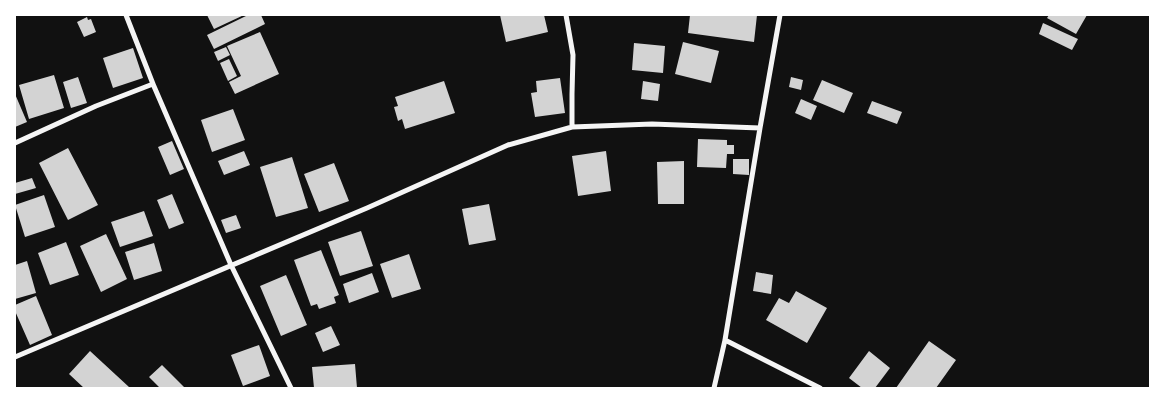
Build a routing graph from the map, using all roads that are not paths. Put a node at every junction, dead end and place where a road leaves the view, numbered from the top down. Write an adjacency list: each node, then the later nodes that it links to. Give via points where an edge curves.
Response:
1 (126, 15): 4 (street)
2 (566, 15): 5 (street, via 573,55)
3 (780, 15): 6 (street)
4 (154, 84): 7 (street); 8 (street)
5 (572, 127): 6 (street, via 652,124); 8 (street, via 508,145)
6 (760, 128): 9 (street)
7 (15, 143)
8 (231, 265): 10 (street); 11 (street)
9 (726, 340): 12 (street); 13 (street)
10 (15, 357)
11 (292, 388)
12 (714, 388)
13 (820, 388)

